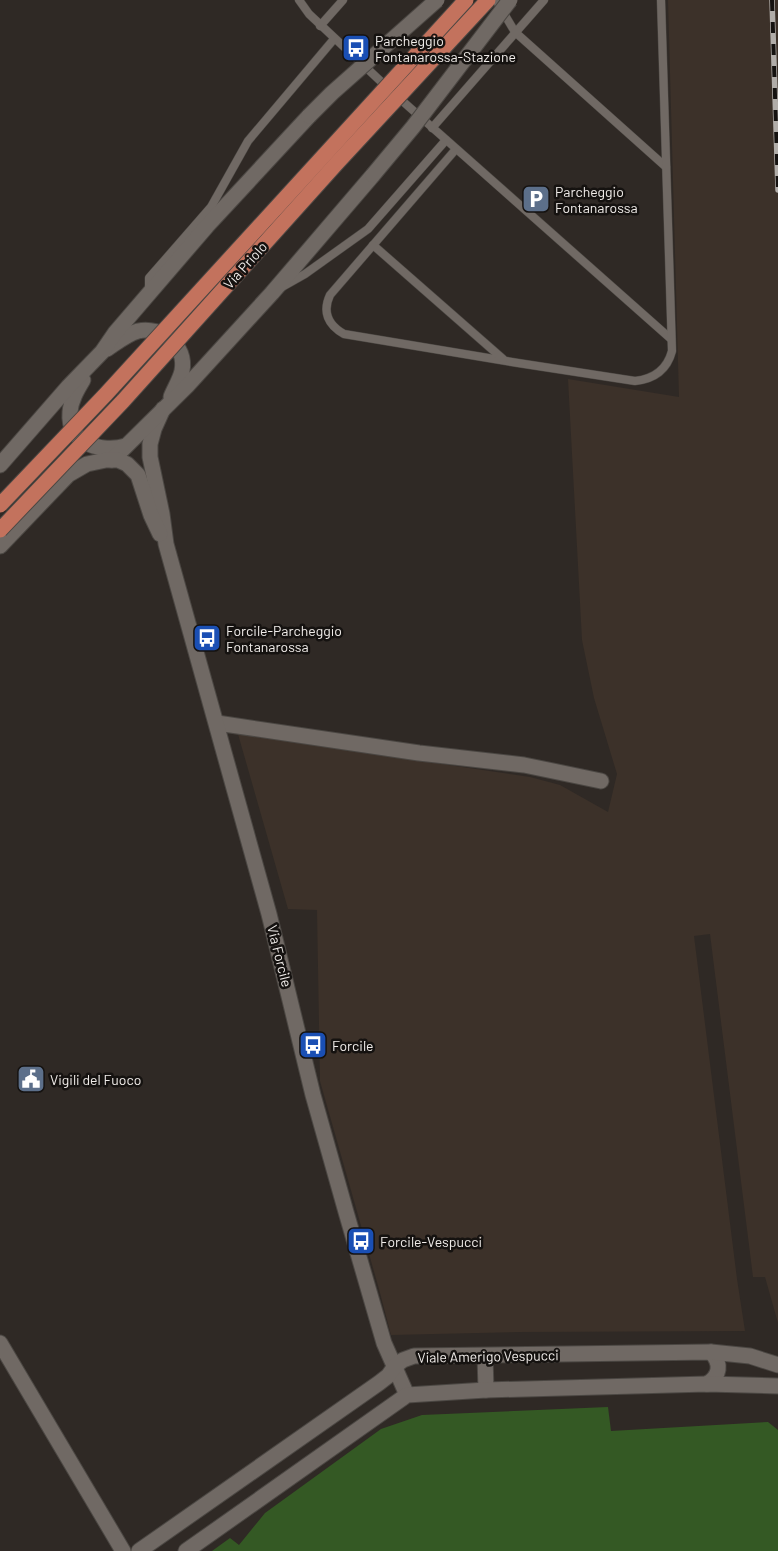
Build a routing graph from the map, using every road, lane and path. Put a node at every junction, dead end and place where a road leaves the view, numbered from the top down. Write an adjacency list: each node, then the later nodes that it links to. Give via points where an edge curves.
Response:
1 (299, 0): 11 (lane)
2 (342, 0): 11 (lane)
3 (437, 0): 21 (street, bridge, via 309,116)
4 (466, 0): 28 (main road, Via Priolo, bridge, via 106,394)
5 (474, 0): 14 (lane)
6 (488, 0): 29 (main road, Via Priolo, bridge, via 123,401)
7 (496, 0): 12 (lane)
8 (510, 0): 20 (street, bridge, via 413,127)
9 (544, 0): 12 (lane)
10 (661, 0): 18 (lane)
11 (320, 26): 13 (lane)
12 (516, 32): 15 (lane); 18 (lane)
13 (334, 39): 14 (lane); 21 (lane, via 248,141 210,207 149,278)
14 (390, 90): 15 (lane)
15 (432, 128): 16 (lane)
16 (446, 140): 17 (lane); 20 (lane, via 368,229)
17 (456, 149): 19 (lane); 22 (lane)
18 (666, 167): 22 (lane)
19 (373, 245): 24 (lane); 24 (lane, via 330,295 326,313 335,329 344,334)
20 (272, 293): 25 (street)
21 (149, 294): 23 (street)
22 (671, 339): 24 (lane, via 669,361 656,375 646,380 634,381)
23 (98, 356): 25 (street, via 135,332 159,332 169,337 178,347 182,372); 26 (street, via 74,396 71,426 88,444); 27 (street)
24 (504, 360)
25 (165, 407): 26 (street); 30 (street, via 154,428 150,457)
26 (117, 452): 30 (street, via 118,460 138,475 151,515); 31 (street, via 68,475)
27 (0, 465)
28 (0, 505)
29 (0, 530)
30 (166, 544): 32 (street, Via Forcile)
31 (0, 546)
32 (217, 723): 33 (street, via 524,765); 39 (street, Via Forcile, via 269,914 313,1095 384,1343)
33 (600, 781)
34 (0, 1343): 37 (street)
35 (711, 1352): 36 (street, Viale Amerigo Vespucci); 38 (street, Viale Amerigo Vespucci, via 750,1356); 40 (street, via 719,1366 718,1373)
36 (485, 1356): 39 (street, Viale Amerigo Vespucci, via 414,1356); 42 (street)
37 (5, 1359): 46 (street)
38 (778, 1365)
39 (395, 1366): 43 (street, Via Forcile); 44 (street, Viale Amerigo Vespucci, via 379,1383)
40 (706, 1384): 41 (street); 42 (street)
41 (778, 1386)
42 (486, 1390): 43 (street)
43 (407, 1395): 45 (street)
44 (294, 1442): 45 (street); 47 (street, Viale Amerigo Vespucci)
45 (310, 1465): 48 (street)
46 (123, 1551)
47 (140, 1551)
48 (186, 1551)

